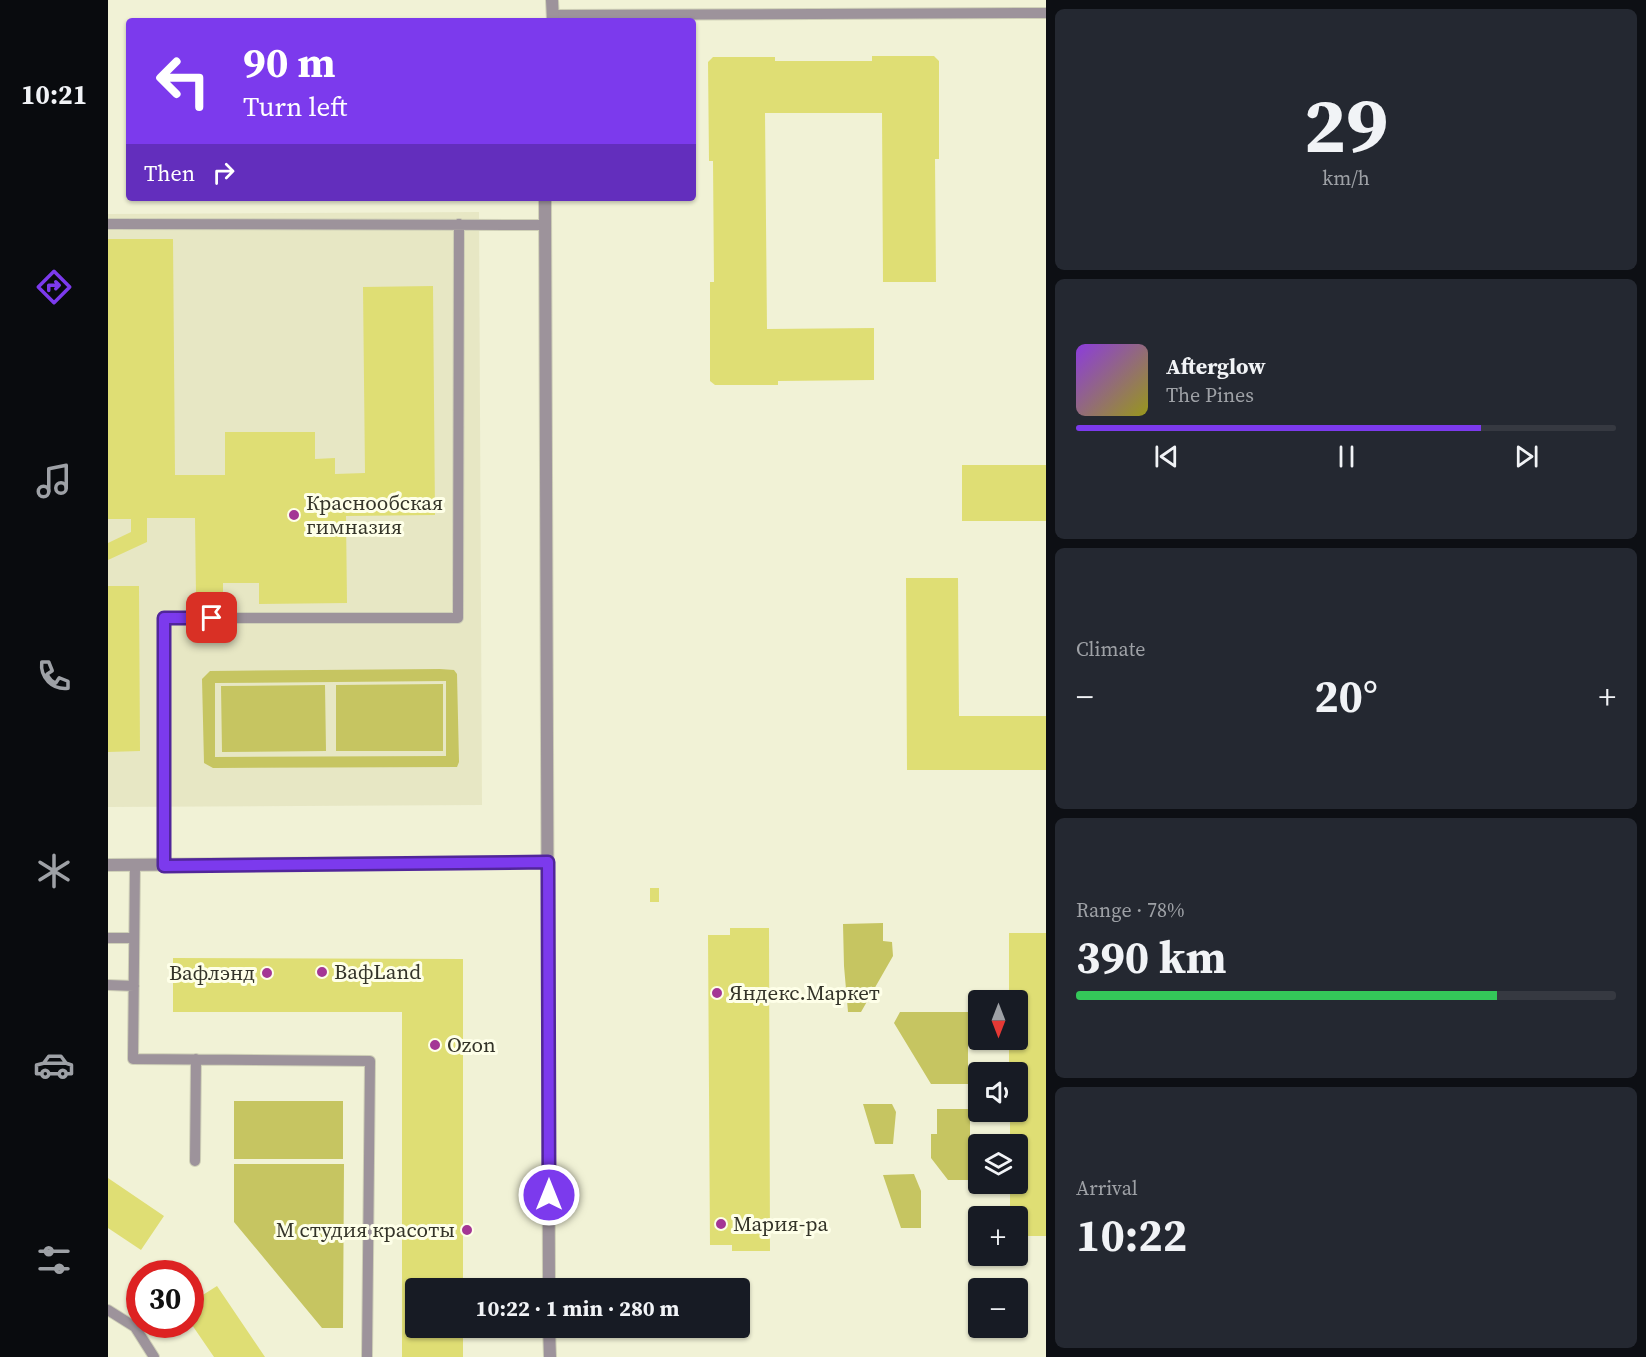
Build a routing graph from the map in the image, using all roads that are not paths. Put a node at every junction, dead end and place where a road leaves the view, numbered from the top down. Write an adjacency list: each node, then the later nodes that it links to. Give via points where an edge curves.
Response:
1 (552, 0): 3 (street)
2 (1046, 13): 3 (lane)
3 (553, 18)
4 (545, 201): 7 (street)
5 (108, 224): 6 (lane)
6 (459, 224): 7 (lane); 11 (lane, via 458,618 164,618)
7 (544, 225): 8 (street)
8 (548, 862): 11 (street); 18 (street)
9 (108, 865): 10 (street)
10 (135, 866): 11 (street); 13 (lane)
11 (164, 866)
12 (108, 938): 13 (lane)
13 (134, 939): 15 (lane)
14 (108, 985): 15 (lane)
15 (134, 986): 16 (lane, via 133,1059)
16 (196, 1059): 17 (lane); 22 (lane, via 370,1061)
17 (195, 1161)
18 (549, 1278)
19 (108, 1310): 21 (lane, via 135,1327)
20 (549, 1338): 23 (street)
21 (154, 1357)
22 (367, 1357)
23 (549, 1357)

